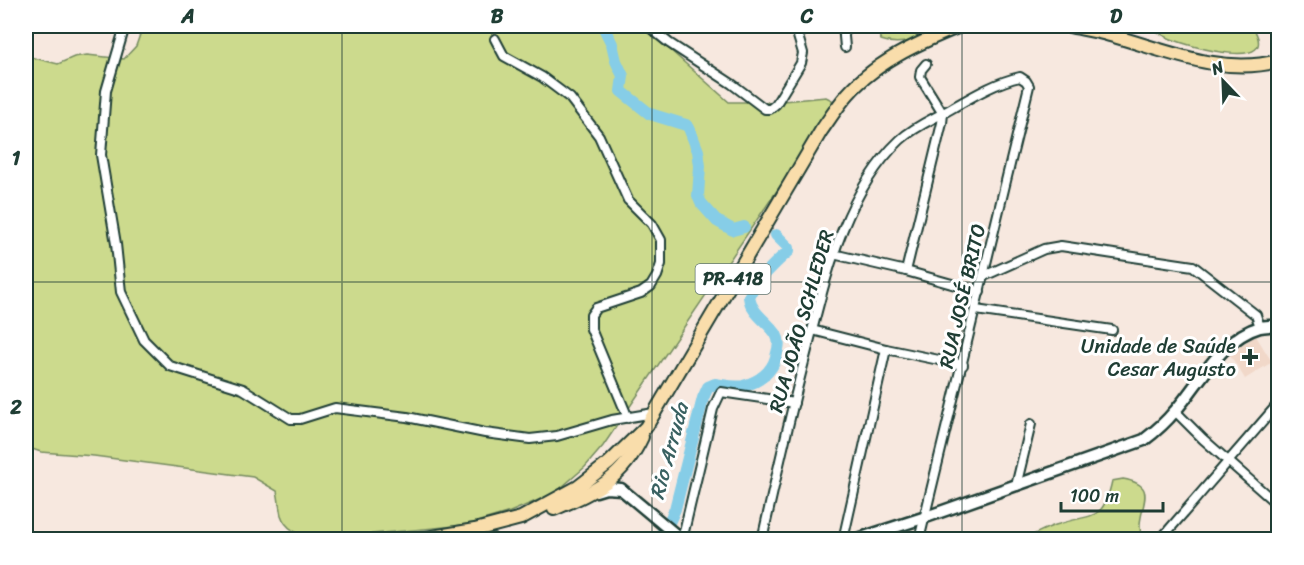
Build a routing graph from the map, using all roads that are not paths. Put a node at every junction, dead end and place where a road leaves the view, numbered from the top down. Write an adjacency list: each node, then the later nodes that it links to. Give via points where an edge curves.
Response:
1 (125, 26): 30 (street, via 106,91 101,155 121,292 144,340 170,366 243,389 291,419 335,408 530,439)
2 (648, 26): 8 (street, via 765,109 776,104 801,63 802,45)
3 (788, 26): 8 (street)
4 (818, 26): 8 (street)
5 (843, 26): 10 (street)
6 (960, 26): 29 (highway, PR-418, via 916,44 887,62 843,99)
7 (1069, 26): 11 (highway, via 1202,62)
8 (797, 33)
9 (495, 39): 30 (street, via 504,56 570,98 599,136 628,200 652,224 661,240 661,264 651,286 596,308 591,315 591,329)
10 (845, 47)
11 (1278, 61)
12 (926, 64): 14 (street, via 920,77)
13 (1007, 80): 14 (street, RUA JOÃO SCHLEDER); 17 (street, RUA JOSÉ BRITO, via 1020,77 1029,86)
14 (943, 114): 15 (street, RUA JOÃO SCHLEDER, via 919,125 900,140 877,167 853,207); 16 (street)
15 (833, 254): 16 (street); 22 (street, RUA JOÃO SCHLEDER)
16 (906, 271): 18 (street)
17 (984, 276): 18 (street, RUA JOSÉ BRITO); 21 (street, via 1044,249 1061,246 1170,261 1193,266 1256,315)
18 (980, 292): 19 (street, RUA JOSÉ BRITO)
19 (976, 310): 23 (street); 25 (street, RUA JOSÉ BRITO)
20 (1278, 325): 21 (main road)
21 (1260, 327): 28 (main road, via 1222,351)
22 (812, 330): 24 (street); 26 (street, RUA JOÃO SCHLEDER)
23 (1112, 330)
24 (886, 349): 25 (street); 44 (street)
25 (963, 365): 39 (street, RUA JOSÉ BRITO)
26 (794, 403): 42 (street, via 720,393); 43 (street, RUA JOÃO SCHLEDER)
27 (1278, 404): 33 (street)
28 (1175, 411): 33 (street); 35 (main road, via 1144,440)
29 (654, 412): 30 (street); 32 (highway, PR-418)
30 (628, 418)
31 (1031, 424): 35 (street)
32 (646, 427): 34 (highway, via 631,456); 40 (highway, PR-418, via 578,487)
33 (1229, 461): 38 (street); 47 (street)
34 (617, 472): 36 (main road); 37 (highway)
35 (1016, 486): 39 (main road)
36 (621, 489): 37 (main road); 42 (main road)
37 (596, 491): 40 (highway)
38 (1278, 505)
39 (926, 517): 45 (main road); 46 (street, RUA JOSÉ BRITO)
40 (521, 518): 41 (highway, PR-418)
41 (414, 540)
42 (682, 540)
43 (762, 540)
44 (843, 540)
45 (855, 540)
46 (919, 540)
47 (1160, 540)

